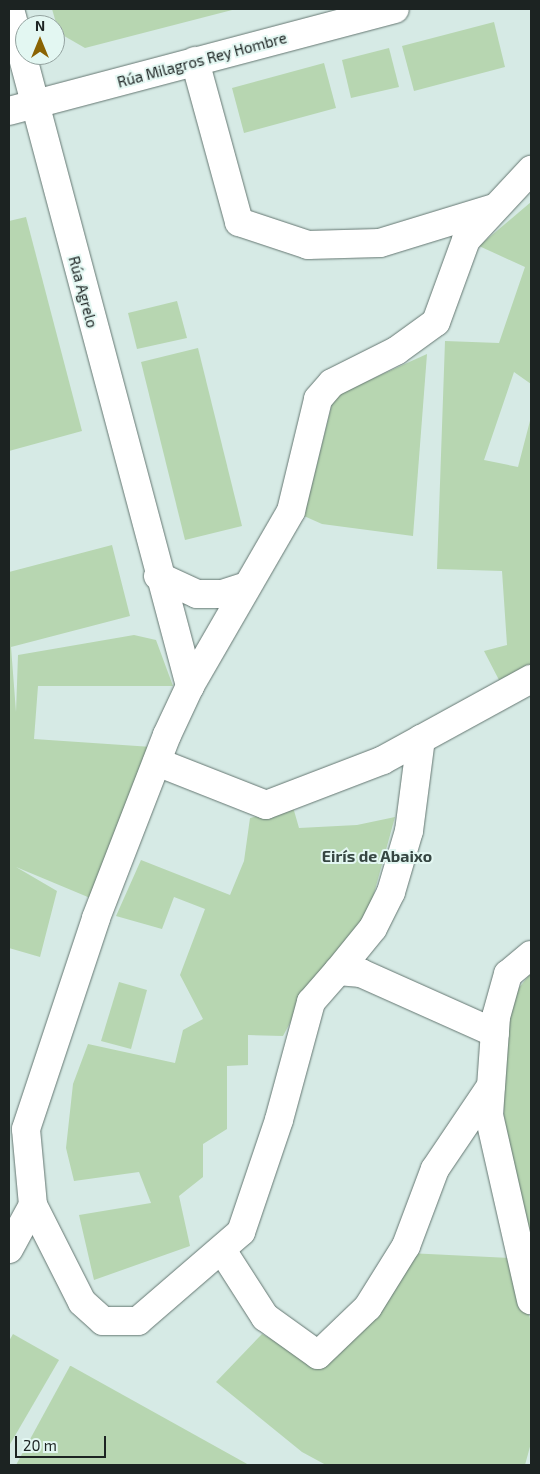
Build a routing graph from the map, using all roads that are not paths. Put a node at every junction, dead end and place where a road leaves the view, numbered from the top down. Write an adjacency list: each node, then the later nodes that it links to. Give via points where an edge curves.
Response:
1 (10, 9): 4 (street, Rúa Agrelo)
2 (395, 9): 3 (street, Rúa Milagros Rey Hombre)
3 (195, 61): 4 (street, Rúa Milagros Rey Hombre); 7 (street, via 239,222 308,245 380,243)
4 (35, 104): 5 (street, Rúa Milagros Rey Hombre); 8 (street, Rúa Agrelo)
5 (9, 111)
6 (531, 170): 7 (street)
7 (494, 208): 9 (street, via 466,240 436,322 396,351 332,384 318,399 291,511)
8 (158, 576): 9 (street, via 197,594 222,594); 11 (street, Rúa Agrelo)
9 (248, 586): 11 (street)
10 (531, 679): 12 (street)
11 (190, 686): 13 (street)
12 (421, 739): 13 (street, via 383,760 266,805); 15 (street, via 409,831 391,892 372,928)
13 (157, 762): 18 (street)
14 (531, 955): 16 (street, via 508,974)
15 (338, 971): 16 (street, via 361,973); 21 (street, via 311,1002 279,1120 241,1232)
16 (495, 1033): 17 (street)
17 (491, 1086): 21 (street, via 435,1169 406,1246 368,1307 318,1355 265,1317); 22 (street, via 489,1115)
18 (18, 1131): 19 (street)
19 (33, 1205): 20 (street); 21 (street, via 82,1302 103,1321 138,1321)
20 (9, 1250)
21 (222, 1250)
22 (531, 1300)

